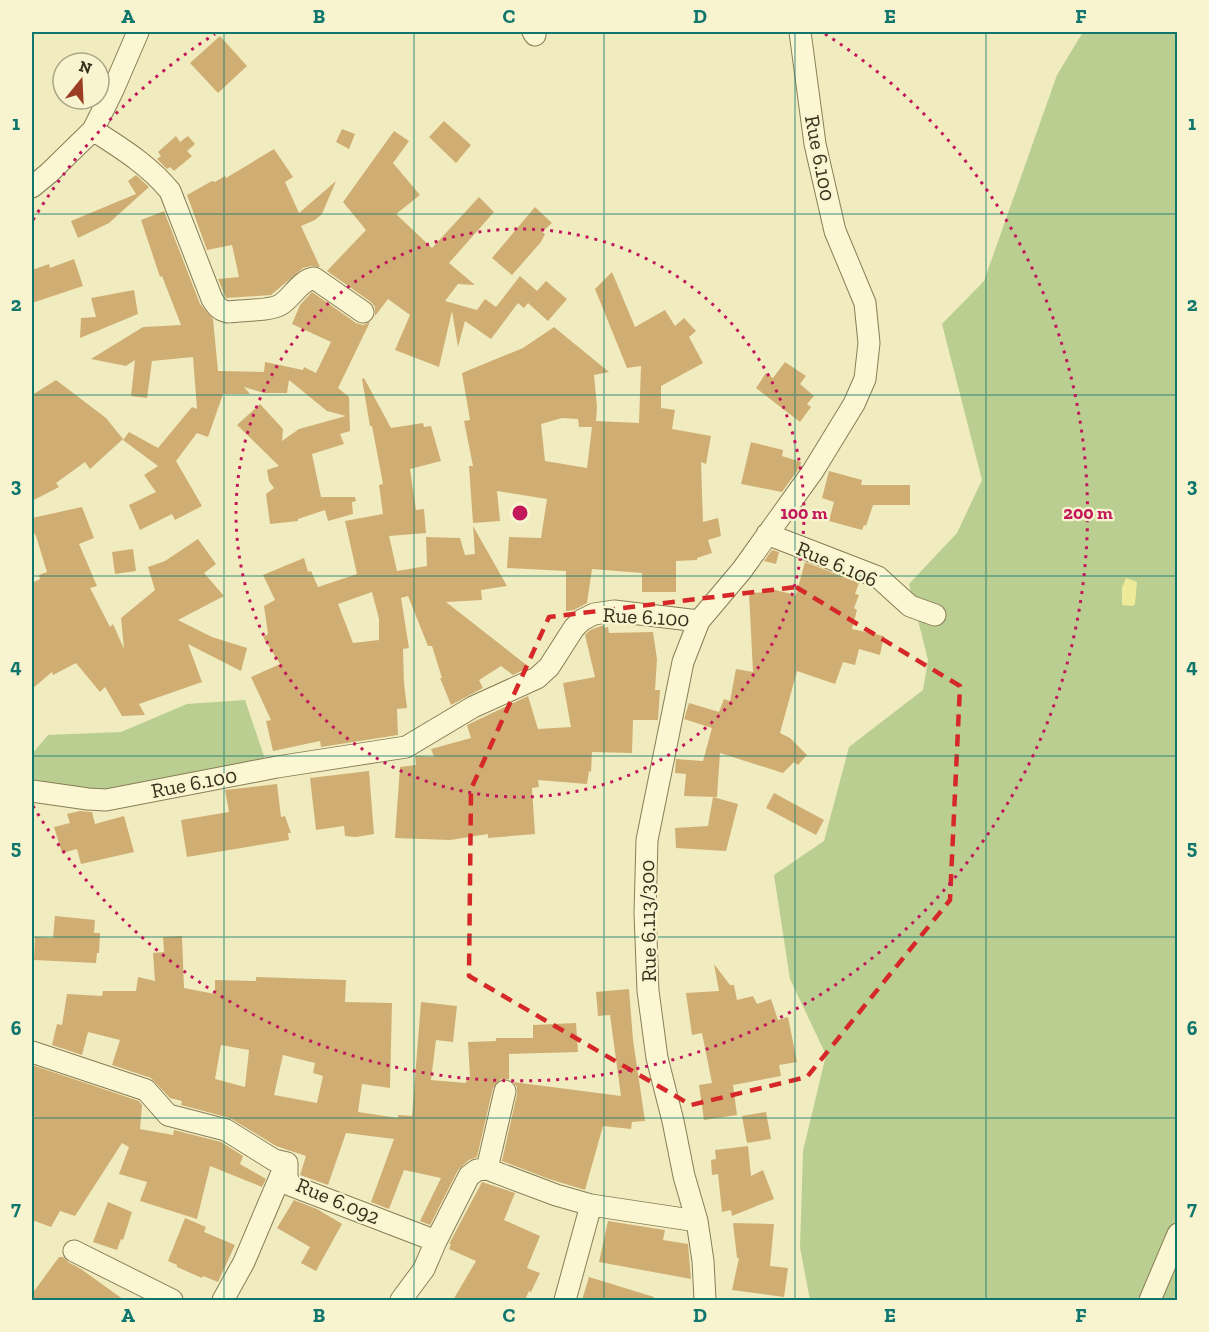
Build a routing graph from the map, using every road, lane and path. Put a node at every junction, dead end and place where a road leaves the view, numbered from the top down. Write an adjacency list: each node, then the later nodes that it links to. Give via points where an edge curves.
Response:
1 (138, 32): 3 (street)
2 (800, 32): 6 (street, Rue 6.100, via 815,144 835,231 865,303 869,343 865,379 854,404 813,471)
3 (93, 130): 4 (street); 5 (street, via 142,163 170,191 217,308 228,312 277,306 306,280 314,278)
4 (32, 187)
5 (363, 312)
6 (767, 534): 7 (street, Rue 6.106, via 878,577 910,606); 8 (street, Rue 6.100)
7 (935, 615)
8 (699, 621): 9 (street, Rue 6.100, via 614,611 594,614 574,628 549,667 537,678 473,707 406,747 106,800); 15 (street, Rue 6.113/300, via 683,662 647,840 645,913 648,991 657,1058)
9 (32, 791)
10 (32, 1052): 12 (street, Rue 6.092, via 146,1090 168,1115 226,1130 274,1161)
11 (505, 1091): 13 (street)
12 (287, 1163): 17 (street, Rue 6.092, via 290,1185); 20 (street)
13 (487, 1170): 14 (street); 17 (street, via 477,1170 469,1176)
14 (591, 1205): 15 (street); 22 (street)
15 (698, 1221): 23 (street, Rue 6.113/300)
16 (1178, 1234): 24 (street)
17 (436, 1241): 21 (street, via 424,1269)
18 (74, 1251): 19 (street)
19 (172, 1300)
20 (223, 1300)
21 (401, 1300)
22 (565, 1300)
23 (705, 1300)
24 (1150, 1300)

